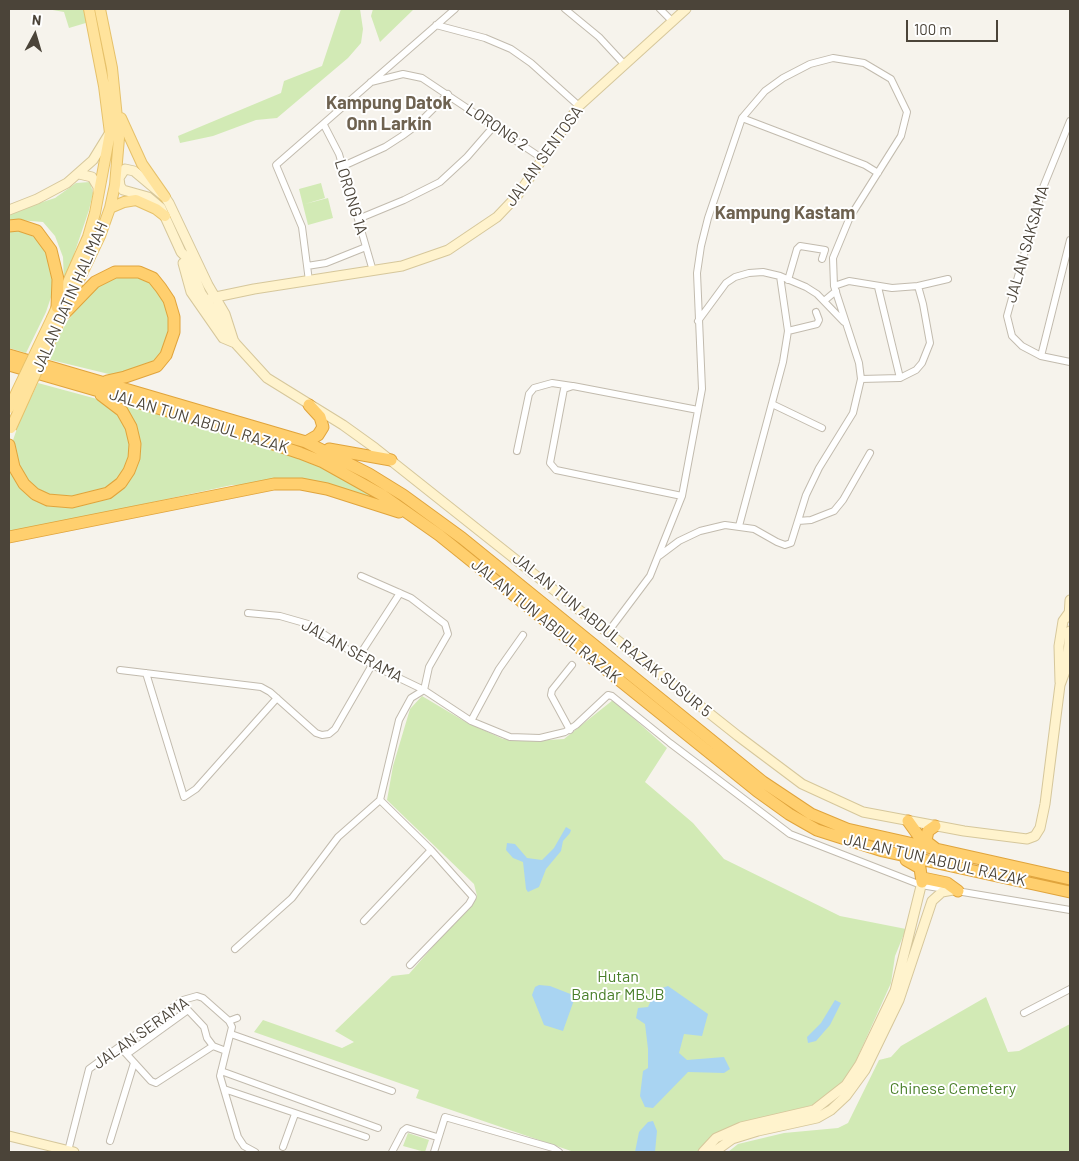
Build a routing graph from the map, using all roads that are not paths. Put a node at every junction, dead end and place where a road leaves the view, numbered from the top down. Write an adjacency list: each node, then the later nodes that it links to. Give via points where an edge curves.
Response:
1 (90, 9): 20 (main road, JALAN DATIN HALIMAH)
2 (100, 9): 10 (main road, JALAN DATIN HALIMAH)
3 (105, 9): 10 (main road)
4 (455, 9): 9 (street)
5 (565, 9): 11 (street, via 599,37)
6 (660, 9): 8 (street)
7 (686, 9): 8 (street, JALAN SENTOSA)
8 (672, 21): 11 (street, JALAN SENTOSA)
9 (436, 25): 12 (street); 15 (street, via 485,38 511,49)
10 (105, 36): 14 (main road, JALAN DATIN HALIMAH)
11 (624, 64): 15 (street, JALAN SENTOSA)
12 (370, 82): 13 (street, LORONG 2, via 412,74); 18 (street, LORONG 2)
13 (448, 94): 19 (street, LORONG 2); 23 (street, via 417,125 386,147)
14 (115, 100): 28 (main road, via 132,146); 29 (main road, JALAN DATIN HALIMAH, via 119,144)
15 (579, 106): 21 (street, JALAN SENTOSA)
16 (742, 118): 22 (street); 24 (street, via 765,91 810,64 833,58 864,63 891,79 907,112 901,136); 53 (street, via 701,246 697,273)
17 (1070, 121): 58 (street, JALAN SAKSAMA, via 1042,190 1007,316 1016,342)
18 (324, 125): 23 (street, LORONG 1A, via 339,154); 38 (street, LORONG 2, via 276,167 302,227)
19 (494, 126): 21 (street, LORONG 2); 32 (street, via 440,182)
20 (110, 133): 25 (street, via 93,160); 27 (main road, JALAN DATIN HALIMAH)
21 (543, 159): 39 (street, JALAN SENTOSA, via 517,196 488,225 434,256)
22 (864, 165): 24 (street); 26 (street)
23 (341, 167): 32 (street, LORONG 1A)
24 (878, 173): 26 (street)
25 (79, 174): 27 (street, via 95,181); 30 (street, via 55,191)
26 (869, 186): 46 (street, via 835,253 832,267)
27 (98, 196): 50 (main road, JALAN DATIN HALIMAH, via 88,237)
28 (165, 197): 31 (street, JALAN TUN ABDUL RAZAK SUSUR 5, via 132,170 125,169 119,176 118,183 122,189 148,196); 47 (street, JALAN TUN ABDUL RAZAK SUSUR 5)
29 (110, 208): 31 (main road, via 136,200); 50 (main road, JALAN DATIN HALIMAH, via 100,236)
30 (9, 210)
31 (165, 216): 36 (street, JALAN TUN ABDUL RAZAK SUSUR 5)
32 (358, 219): 35 (street, LORONG 1A)
33 (9, 226): 50 (highway, via 19,224 33,229 47,244 54,260)
34 (1070, 240): 58 (street)
35 (366, 247): 38 (street, via 326,263); 39 (street, LORONG 1A)
36 (181, 252): 48 (street, JALAN TUN ABDUL RAZAK SUSUR 5, via 187,258); 56 (street, via 191,292 223,338)
37 (822, 259): 42 (street, via 825,250 800,246)
38 (307, 266): 43 (street)
39 (373, 271): 43 (street, JALAN SENTOSA)
40 (780, 276): 42 (street); 53 (street, via 763,272 735,277 720,289); 55 (street)
41 (948, 279): 44 (street)
42 (788, 280): 49 (street, via 806,287)
43 (309, 281): 47 (street, JALAN SENTOSA)
44 (918, 286): 45 (street); 61 (street, via 930,343 916,370)
45 (878, 287): 46 (street, via 849,281); 61 (street)
46 (835, 288): 49 (street); 54 (street)
47 (214, 297): 48 (street, JALAN SENTOSA); 56 (street, JALAN TUN ABDUL RAZAK SUSUR 5, via 225,314)
48 (205, 300): 56 (street, JALAN TUN ABDUL RAZAK SUSUR 5)
49 (824, 301): 54 (street)
50 (61, 310): 52 (main road, JALAN DATIN HALIMAH); 63 (highway, via 94,282 115,272 139,272 152,278 169,300 174,332 161,361 143,372)
51 (816, 312): 55 (street, via 817,324)
52 (55, 321): 68 (main road, JALAN DATIN HALIMAH, bridge); 71 (main road, JALAN DATIN HALIMAH, bridge)
53 (698, 321): 69 (street, via 703,371)
54 (846, 324): 62 (street, via 859,363)
55 (788, 331): 66 (street)
56 (234, 341): 67 (street, JALAN TUN ABDUL RAZAK SUSUR 5, via 267,378)
57 (9, 355): 63 (highway, JALAN TUN ABDUL RAZAK)
58 (1041, 356): 59 (street, JALAN SAKSAMA)
59 (1070, 362)
60 (9, 364): 65 (highway, JALAN TUN ABDUL RAZAK)
61 (900, 378): 62 (street)
62 (860, 379): 78 (street, via 853,413 819,468)
63 (103, 381): 72 (highway, JALAN TUN ABDUL RAZAK)
64 (574, 386): 69 (street); 74 (street, via 552,383 534,388 529,394); 77 (street, via 564,390 550,463 552,467)
65 (88, 388): 73 (highway, via 106,397 122,412 131,427 134,458 121,483 108,493 72,502 48,500 35,494 24,484 14,467); 81 (highway, JALAN TUN ABDUL RAZAK, via 220,426 323,462 382,495)
66 (772, 404): 70 (street); 79 (street)
67 (309, 405): 72 (highway, via 320,417 323,427); 76 (street, JALAN TUN ABDUL RAZAK SUSUR 5, via 343,425)
68 (9, 408)
69 (698, 410): 77 (street)
70 (822, 428)
71 (10, 431)
72 (310, 444): 76 (highway); 110 (highway, JALAN TUN ABDUL RAZAK, via 403,494 792,803 847,829)
73 (9, 445)
74 (517, 451)
75 (870, 452): 78 (street, via 834,511 811,520)
76 (390, 460): 91 (street, JALAN TUN ABDUL RAZAK SUSUR 5)
77 (682, 496): 80 (street)
78 (798, 521): 79 (street, via 792,543 785,545 754,529)
79 (739, 526): 83 (street, via 710,527)
80 (668, 533): 83 (street); 84 (street)
81 (439, 534): 82 (highway, via 396,510 352,496 301,484 274,484); 111 (highway, JALAN TUN ABDUL RAZAK, via 765,797 817,830)
82 (9, 537)
83 (679, 541): 84 (street)
84 (659, 556): 91 (street, via 650,576)
85 (361, 576): 86 (street)
86 (400, 592): 94 (street); 101 (street, via 448,628 448,634 429,667)
87 (1070, 600): 89 (street)
88 (248, 613): 94 (street, JALAN SERAMA, via 280,616 308,624)
89 (1069, 617): 93 (street, via 1064,621)
90 (1070, 631): 97 (street)
91 (608, 632): 106 (street, JALAN TUN ABDUL RAZAK SUSUR 5, via 802,784 863,812)
92 (523, 635): 103 (street, via 499,669)
93 (1060, 643): 97 (street); 100 (street)
94 (359, 656): 95 (street, JALAN SERAMA)
95 (372, 664): 101 (street, JALAN SERAMA); 102 (street, via 329,734 316,733)
96 (572, 665): 104 (street, via 551,695)
97 (1069, 666): 100 (street)
98 (120, 670): 99 (street)
99 (146, 673): 102 (street, via 261,687); 102 (street, via 184,797 196,789)
100 (1060, 685): 107 (street, JALAN TUN ABDUL RAZAK SUSUR 5, via 1045,804 1035,836 1027,839)
101 (424, 690): 103 (street, JALAN SERAMA); 105 (street, JALAN SERAMA, via 411,698 399,720)
102 (277, 698)
103 (471, 721): 104 (street, JALAN SERAMA, via 521,739 546,737)
104 (570, 730): 113 (street, JALAN SERAMA, via 608,695 612,696 778,827 805,841)
105 (380, 800): 109 (street); 118 (street, via 338,837 292,898)
106 (908, 822): 107 (street, JALAN TUN ABDUL RAZAK SUSUR 5); 108 (highway)
107 (934, 826): 108 (highway, via 928,831)
108 (926, 840): 110 (highway)
109 (431, 850): 117 (street); 119 (street, via 473,898)
110 (937, 850): 112 (highway, JALAN TUN ABDUL RAZAK)
111 (883, 851): 113 (highway, via 913,862 922,871); 115 (highway, JALAN TUN ABDUL RAZAK)
112 (1070, 879)
113 (920, 881): 114 (highway, via 947,883); 144 (street, via 895,991 860,1064 846,1085 814,1110 735,1129 716,1138)
114 (955, 891): 116 (street); 145 (street, via 942,892 932,901 899,1000 862,1076 846,1096 817,1118 732,1139)
115 (1070, 892)
116 (1070, 910)
117 (364, 920)
118 (235, 949)
119 (410, 965)
120 (1070, 988): 121 (street)
121 (1024, 1013)
122 (238, 1018): 123 (street)
123 (229, 1021): 124 (street); 126 (street, JALAN SERAMA, via 203,998 189,997)
124 (231, 1034): 127 (street); 131 (street)
125 (213, 1046): 126 (street, via 204,1027 188,1010); 127 (street); 128 (street, via 156,1083)
126 (124, 1051): 128 (street); 139 (street, JALAN SERAMA, via 90,1069)
127 (224, 1051): 129 (street)
128 (134, 1062): 137 (street)
129 (221, 1071): 130 (street); 133 (street)
130 (224, 1089): 132 (street); 140 (street, via 238,1137 244,1146)
131 (392, 1091)
132 (295, 1114): 135 (street); 138 (street)
133 (378, 1128)
134 (9, 1136): 139 (street)
135 (366, 1137)
136 (437, 1137): 141 (street, via 407,1128); 142 (street); 143 (street, via 445,1117)
137 (110, 1141)
138 (283, 1147)
139 (71, 1151)
140 (255, 1152)
141 (392, 1152)
142 (434, 1152)
143 (559, 1152)
144 (703, 1152)
145 (714, 1152)

